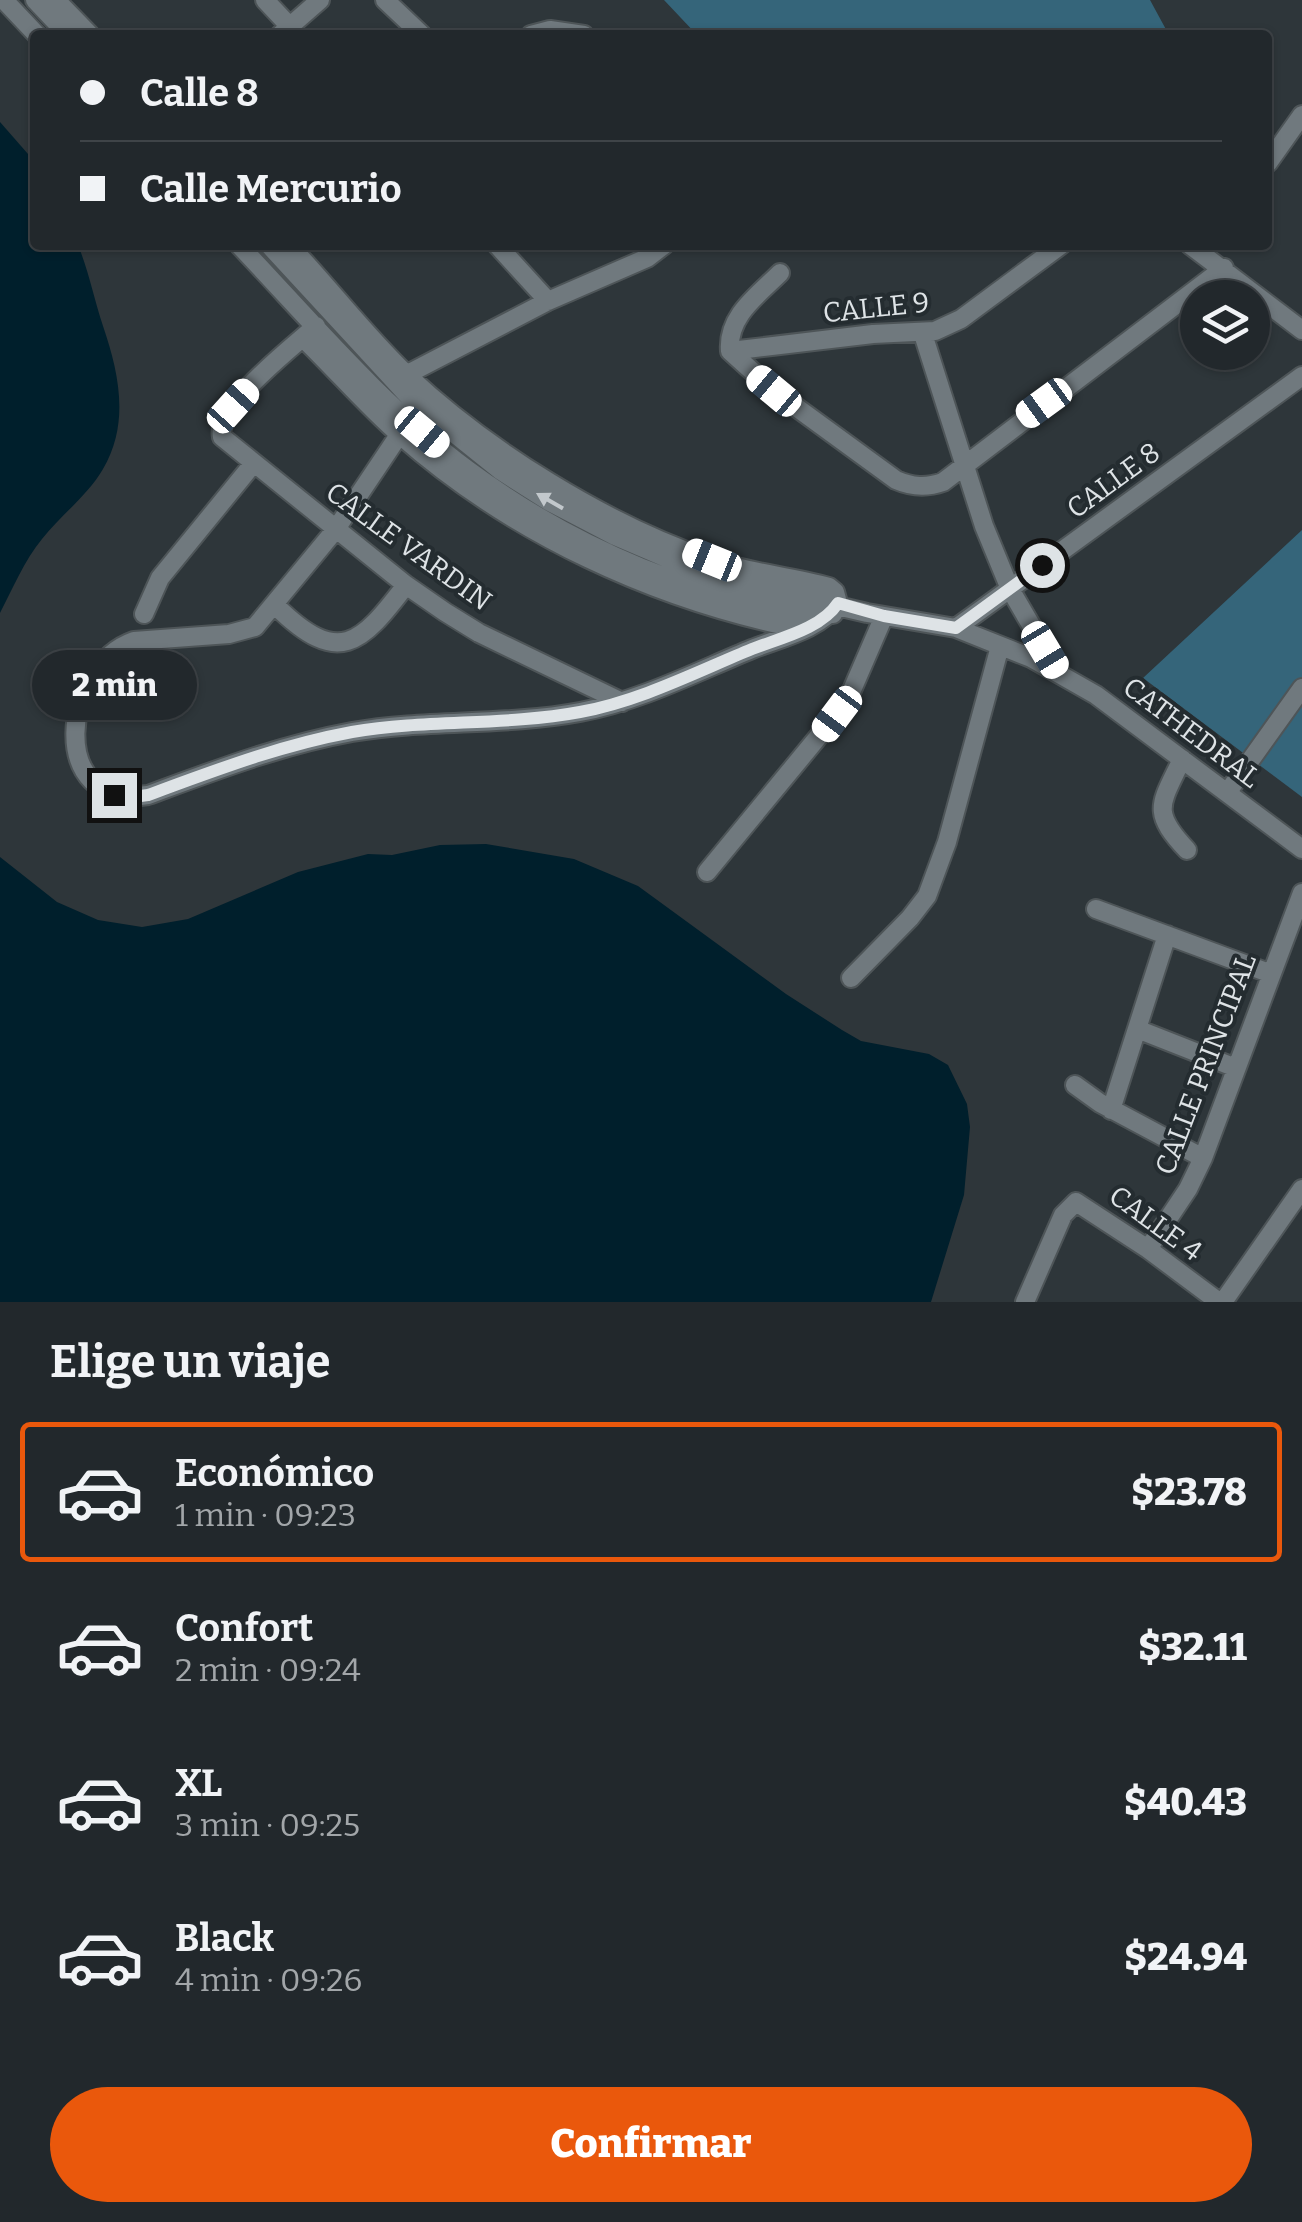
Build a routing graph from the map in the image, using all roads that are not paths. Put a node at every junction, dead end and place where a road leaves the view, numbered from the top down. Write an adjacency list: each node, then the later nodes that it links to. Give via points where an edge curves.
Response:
1 (4, 0): 7 (street)
2 (34, 0): 8 (street)
3 (56, 0): 9 (street)
4 (264, 0): 10 (street)
5 (320, 0): 11 (street)
6 (385, 0): 12 (street)
7 (32, 30)
8 (63, 30)
9 (85, 30)
10 (287, 30)
11 (291, 30)
12 (417, 30)
13 (1302, 115): 14 (street)
14 (1272, 157)
15 (243, 250): 26 (street)
16 (274, 250): 30 (street)
17 (293, 250): 30 (street)
18 (502, 250): 24 (street)
19 (1054, 250): 27 (street, CALLE 9, via 961,319)
20 (1202, 250): 22 (street)
21 (641, 251): 24 (street)
22 (1224, 268): 25 (street); 34 (street)
23 (780, 273): 28 (street, via 737,318)
24 (548, 301): 30 (street)
25 (1302, 330)
26 (310, 332): 31 (street); 32 (street); 33 (street, CALLE VARDIN, via 259,377 220,429)
27 (922, 334): 28 (street, CALLE 9); 34 (street)
28 (730, 351): 34 (street, via 896,480 932,486)
29 (1302, 376): 37 (street, CALLE 8)
30 (400, 378): 31 (street); 39 (street, one-way to 30, via 678,563 615,536 516,481 448,428); 39 (street, via 596,509 712,560 829,587 836,592)
31 (378, 391): 39 (street, via 466,468 602,549 734,600)
32 (400, 434): 35 (street); 43 (street, via 569,549 687,600)
33 (253, 464): 35 (street, CALLE VARDIN); 40 (street, via 160,578)
34 (964, 466): 37 (street)
35 (336, 529): 36 (street, CALLE VARDIN); 38 (street)
36 (406, 585): 38 (street, via 378,622 352,641 314,636); 47 (street, CALLE VARDIN, via 480,633)
37 (1010, 589): 42 (street, CALLE 8); 45 (street)
38 (276, 606): 47 (street, via 246,631 134,640 111,653 93,677 75,727 74,750 99,788 126,798 148,795 274,749 357,731 516,720)
39 (834, 609): 41 (street, CATHEDRAL); 43 (street)
40 (144, 614)
41 (876, 615): 42 (street, CATHEDRAL); 54 (street, via 852,690 837,714)
42 (956, 628): 44 (street, CATHEDRAL)
43 (801, 629): 47 (street)
44 (1000, 646): 45 (street, CATHEDRAL); 59 (street, via 928,896)
45 (1060, 673): 48 (street, CATHEDRAL)
46 (1302, 688): 49 (street)
47 (622, 702)
48 (1182, 760): 49 (street, CATHEDRAL); 52 (street, via 1162,812)
49 (1227, 793): 50 (street, CATHEDRAL)
50 (1282, 833): 51 (street, CATHEDRAL); 53 (street)
51 (1302, 848)
52 (1188, 850)
53 (1302, 865)
54 (707, 872)
55 (1302, 893): 58 (street, CALLE PRINCIPAL)
56 (1096, 909): 57 (street)
57 (1167, 935): 58 (street); 60 (street)
58 (1269, 973): 61 (street, CALLE PRINCIPAL)
59 (851, 978)
60 (1138, 1029): 61 (street); 63 (street)
61 (1236, 1068): 64 (street, CALLE PRINCIPAL)
62 (1075, 1085): 63 (street)
63 (1111, 1110): 64 (street)
64 (1203, 1158): 66 (street, CALLE PRINCIPAL)
65 (1302, 1189): 68 (street)
66 (1148, 1249): 67 (street, CALLE 4, via 1076,1202 1063,1215); 68 (street, CALLE 4)
67 (1026, 1302)
68 (1221, 1302)

